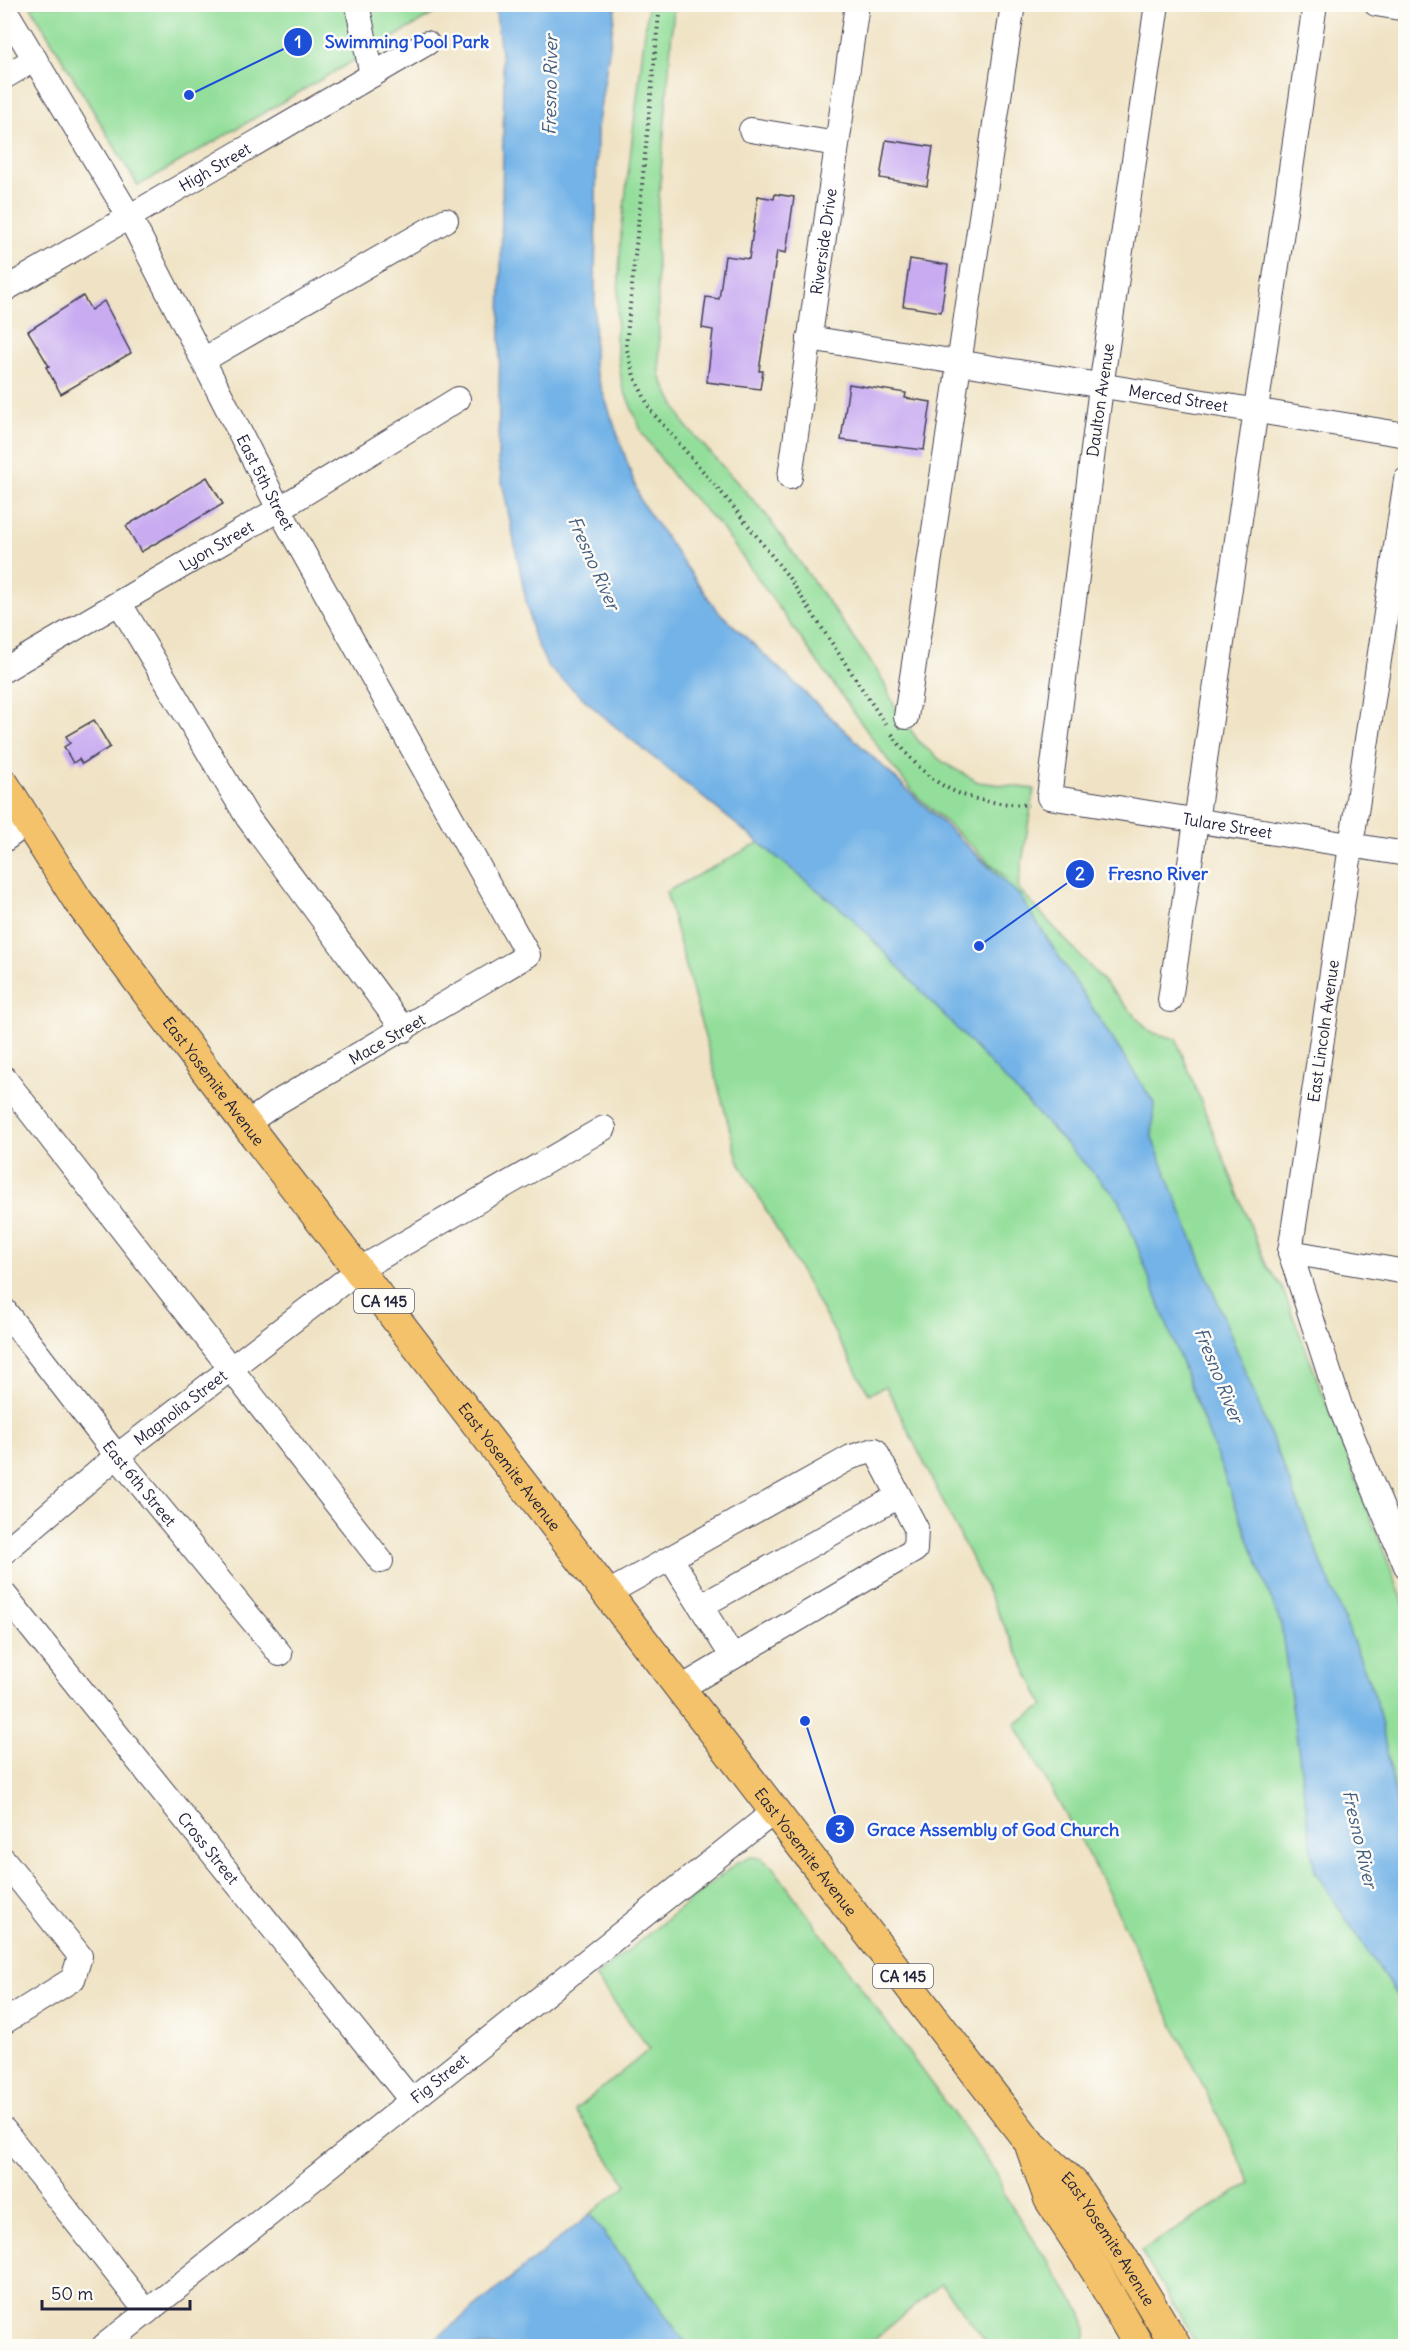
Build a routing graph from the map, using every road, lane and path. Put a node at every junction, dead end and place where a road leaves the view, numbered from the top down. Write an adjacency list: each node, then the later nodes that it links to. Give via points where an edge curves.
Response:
1 (357, 4): 12 (street)
2 (660, 4): 33 (path, via 626,346 634,376 651,411 787,575 906,754 936,783 968,798)
3 (857, 4): 15 (street, Riverside Drive)
4 (1013, 4): 21 (street)
5 (1157, 4): 22 (street, Daulton Avenue)
6 (1314, 4): 24 (street)
7 (1376, 4): 9 (street)
8 (4, 8): 11 (street, East 5th Street)
9 (1406, 9)
10 (427, 43): 12 (street, High Street)
11 (35, 59): 13 (street); 16 (street, East 5th Street)
12 (372, 75): 16 (street, High Street)
13 (4, 77)
14 (751, 130): 15 (street)
15 (837, 144): 19 (street, Riverside Drive)
16 (129, 216): 18 (street, High Street); 20 (street, East 5th Street)
17 (446, 220): 20 (street)
18 (4, 291)
19 (809, 338): 21 (street, Merced Street); 26 (street, Riverside Drive)
20 (203, 360): 28 (street, East 5th Street)
21 (958, 361): 22 (street, Merced Street); 31 (street)
22 (1101, 387): 24 (street, Merced Street); 33 (street, Daulton Avenue)
23 (458, 399): 28 (street, Lyon Street)
24 (1255, 411): 25 (street, Merced Street); 34 (street)
25 (1406, 435)
26 (790, 477)
27 (1406, 480): 37 (street, East Lincoln Avenue)
28 (279, 509): 29 (street, Lyon Street); 39 (street, East 5th Street)
29 (120, 603): 30 (street, Lyon Street); 41 (street, via 248,818)
30 (4, 670)
31 (906, 717)
32 (4, 784): 35 (main road, East Yosemite Avenue / CA 145)
33 (1039, 801): 34 (street, Tulare Street)
34 (1196, 821): 37 (street, Tulare Street); 40 (street)
35 (28, 822): 36 (street); 43 (main road, East Yosemite Avenue / CA 145, via 78,901)
36 (4, 840)
37 (1350, 845): 38 (street, Tulare Street); 45 (street, East Lincoln Avenue)
38 (1406, 854)
39 (528, 955): 41 (street, Mace Street)
40 (1170, 999)
41 (404, 1030): 43 (street, Mace Street)
42 (4, 1078): 49 (street)
43 (246, 1124): 46 (main road, East Yosemite Avenue / CA 145)
44 (604, 1128): 46 (street, Magnolia Street)
45 (1290, 1252): 47 (street); 55 (street, East Lincoln Avenue, via 1341,1408)
46 (360, 1269): 49 (street, Magnolia Street); 56 (main road, East Yosemite Avenue / CA 145)
47 (1406, 1272)
48 (4, 1310): 50 (street, East 6th Street)
49 (232, 1367): 50 (street, Magnolia Street); 54 (street)
50 (117, 1456): 52 (street, Magnolia Street); 59 (street, East 6th Street)
51 (899, 1496): 53 (street, via 875,1450 851,1457); 58 (street); 60 (street, via 916,1528 915,1550)
52 (4, 1552)
53 (671, 1559): 56 (street); 58 (street)
54 (381, 1561)
55 (1406, 1566)
56 (608, 1593): 61 (main road, East Yosemite Avenue / CA 145)
57 (4, 1594): 65 (street, Cross Street)
58 (701, 1606): 60 (street)
59 (280, 1654)
60 (732, 1656): 61 (street)
61 (681, 1688): 62 (main road, East Yosemite Avenue / CA 145)
62 (776, 1810): 65 (street, Fig Street); 67 (main road, East Yosemite Avenue / CA 145)
63 (4, 1860): 64 (street, via 80,1956 73,1978)
64 (4, 2022)
65 (411, 2100): 68 (street, Fig Street)
66 (4, 2130): 68 (street)
67 (1029, 2142): 69 (main road, East Yosemite Avenue / CA 145, via 1073,2183 1123,2258); 71 (main road, East Yosemite Avenue / CA 145, via 1049,2199)
68 (147, 2312): 70 (street, Fig Street)
69 (1162, 2341)
70 (104, 2346)
71 (1139, 2346)

